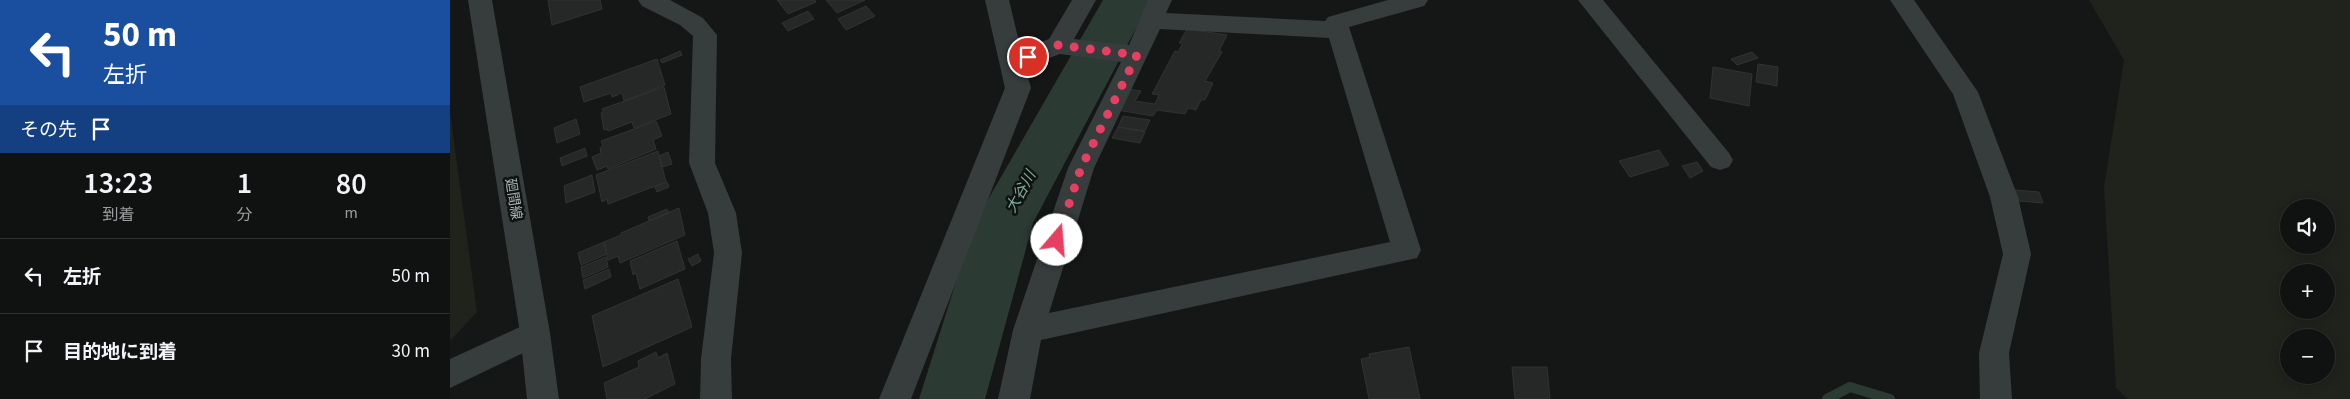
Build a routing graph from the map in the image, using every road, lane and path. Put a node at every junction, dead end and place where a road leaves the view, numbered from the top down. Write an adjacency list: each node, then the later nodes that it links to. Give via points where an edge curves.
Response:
1 (480, 0): 15 (street, 廻間線)
2 (650, 0): 18 (street, via 692,22 705,35 702,163 722,213 728,253 716,359)
3 (996, 0): 12 (street)
4 (1084, 0): 10 (street)
5 (1416, 0): 9 (street, via 1336,23)
6 (1590, 0): 13 (street)
7 (1902, 0): 21 (street, via 1965,92 2004,197 2017,254 1994,353)
8 (1155, 10): 9 (street); 11 (street)
9 (1338, 30): 14 (street, via 1407,250)
10 (1058, 45): 11 (street); 12 (street)
11 (1137, 55): 14 (street, via 1081,168)
12 (1013, 62): 19 (street, via 1018,88)
13 (1720, 160)
14 (1028, 330): 20 (street)
15 (535, 333): 16 (street); 17 (street, 廻間線)
16 (450, 374)
17 (543, 399)
18 (716, 399)
19 (895, 399)
20 (1014, 399)
21 (1996, 399)

